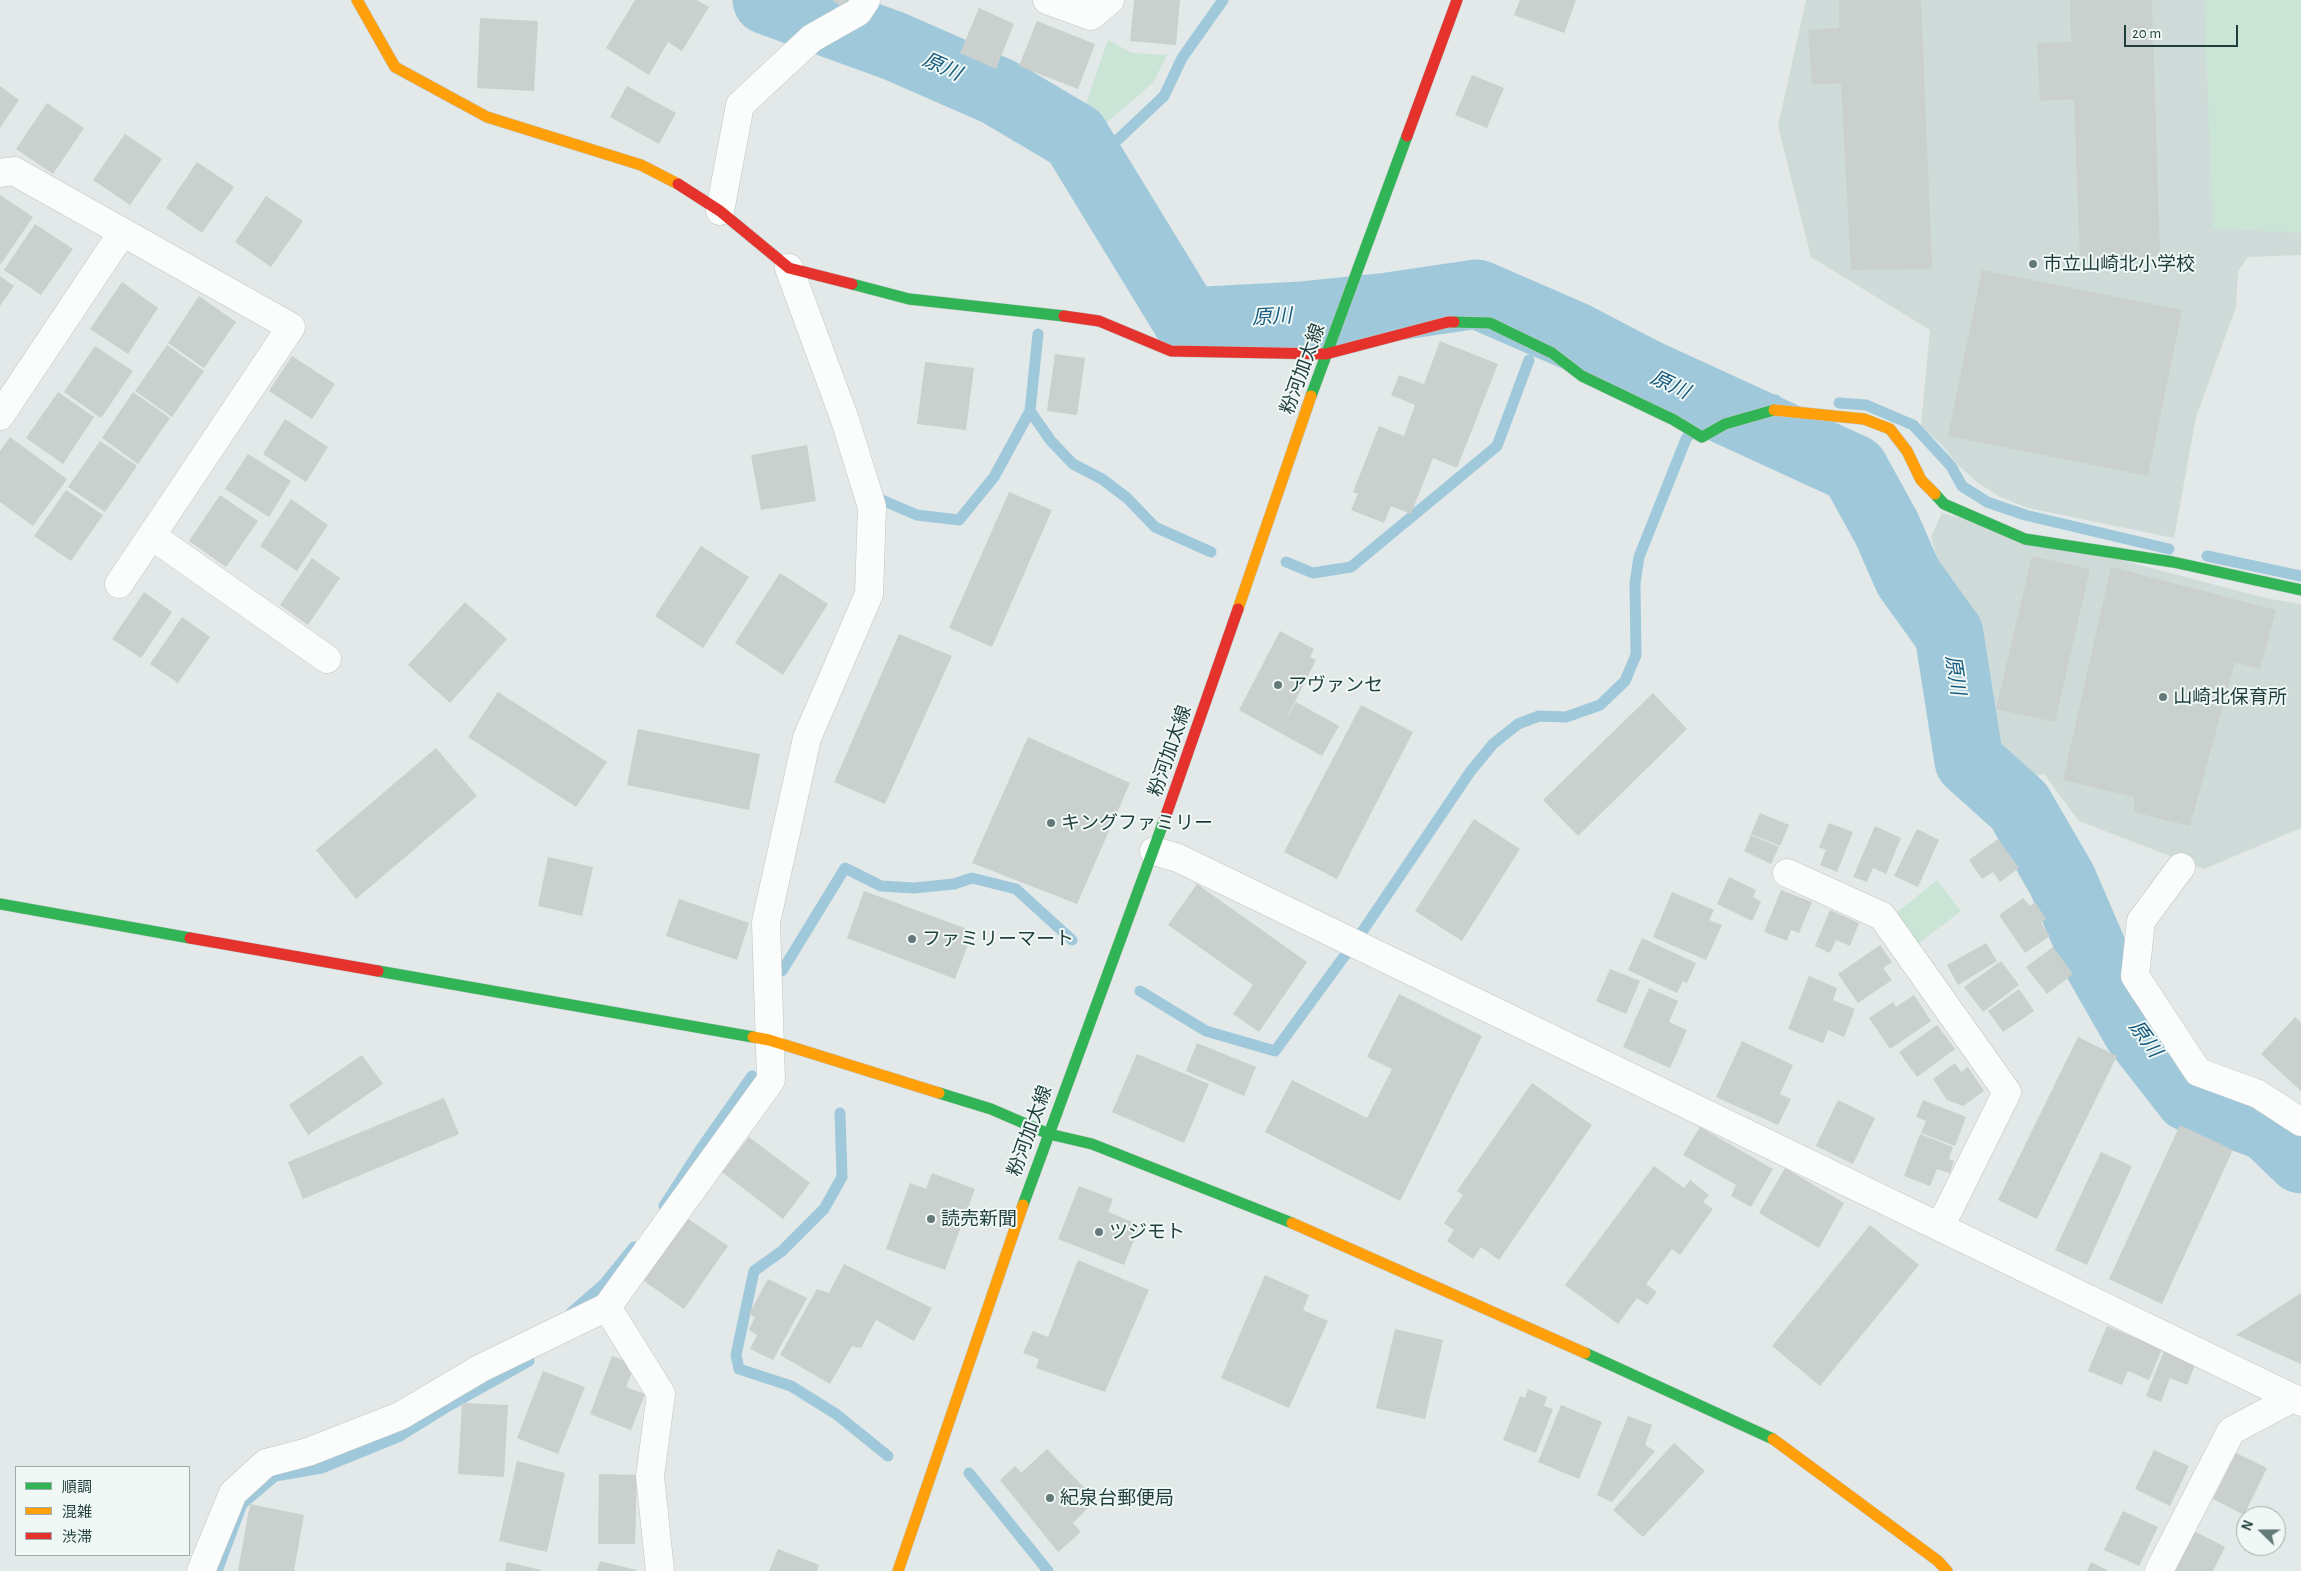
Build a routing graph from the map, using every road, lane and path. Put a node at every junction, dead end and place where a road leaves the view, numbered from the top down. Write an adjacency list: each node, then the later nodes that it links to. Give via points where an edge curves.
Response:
1 (357, 0): 7 (street, via 395,67 488,117 641,165 680,184)
2 (1047, 0): 3 (street, via 1091,16)
3 (1110, 0)
4 (1457, 0): 10 (street, 粉河加太線)
5 (862, 6): 7 (street, via 812,38 740,105)
6 (0, 173): 8 (street, via 14,171)
7 (720, 211): 9 (street)
8 (122, 233): 11 (street); 12 (street, via 291,327)
9 (789, 268): 10 (street, via 909,299 1099,321 1172,351); 20 (street, via 845,420 872,507 869,594 807,738 766,922)
10 (1326, 354): 14 (street, via 1448,322 1490,323 1552,353 1582,376 1702,437 1725,424 1772,410 1864,419 1890,429 1907,451 1922,480 1944,504 2025,539 2173,562); 16 (street, 粉河加太線)
11 (4, 401)
12 (152, 536): 13 (street); 15 (street)
13 (119, 584)
14 (2301, 590)
15 (327, 660)
16 (1154, 851): 22 (street, 粉河加太線); 23 (street, via 1178,858)
17 (2181, 867): 21 (street, via 2141,921 2135,976 2198,1072 2258,1094)
18 (1787, 873): 23 (street, via 1882,916 2007,1092)
19 (0, 904): 20 (street)
20 (769, 1040): 22 (street, via 991,1108); 24 (street, via 772,1080)
21 (2301, 1122)
22 (1049, 1134): 28 (street, 粉河加太線); 29 (street, via 1092,1144 1322,1235 1769,1436 1938,1561)
23 (1940, 1227): 25 (street)
24 (607, 1307): 26 (street, via 481,1368 400,1416 308,1452 266,1463 233,1493); 27 (street, via 661,1394 650,1476)
25 (2297, 1400): 30 (street, via 2231,1430)
26 (201, 1571)
27 (660, 1571)
28 (898, 1571)
29 (1947, 1571)
30 (2159, 1571)

